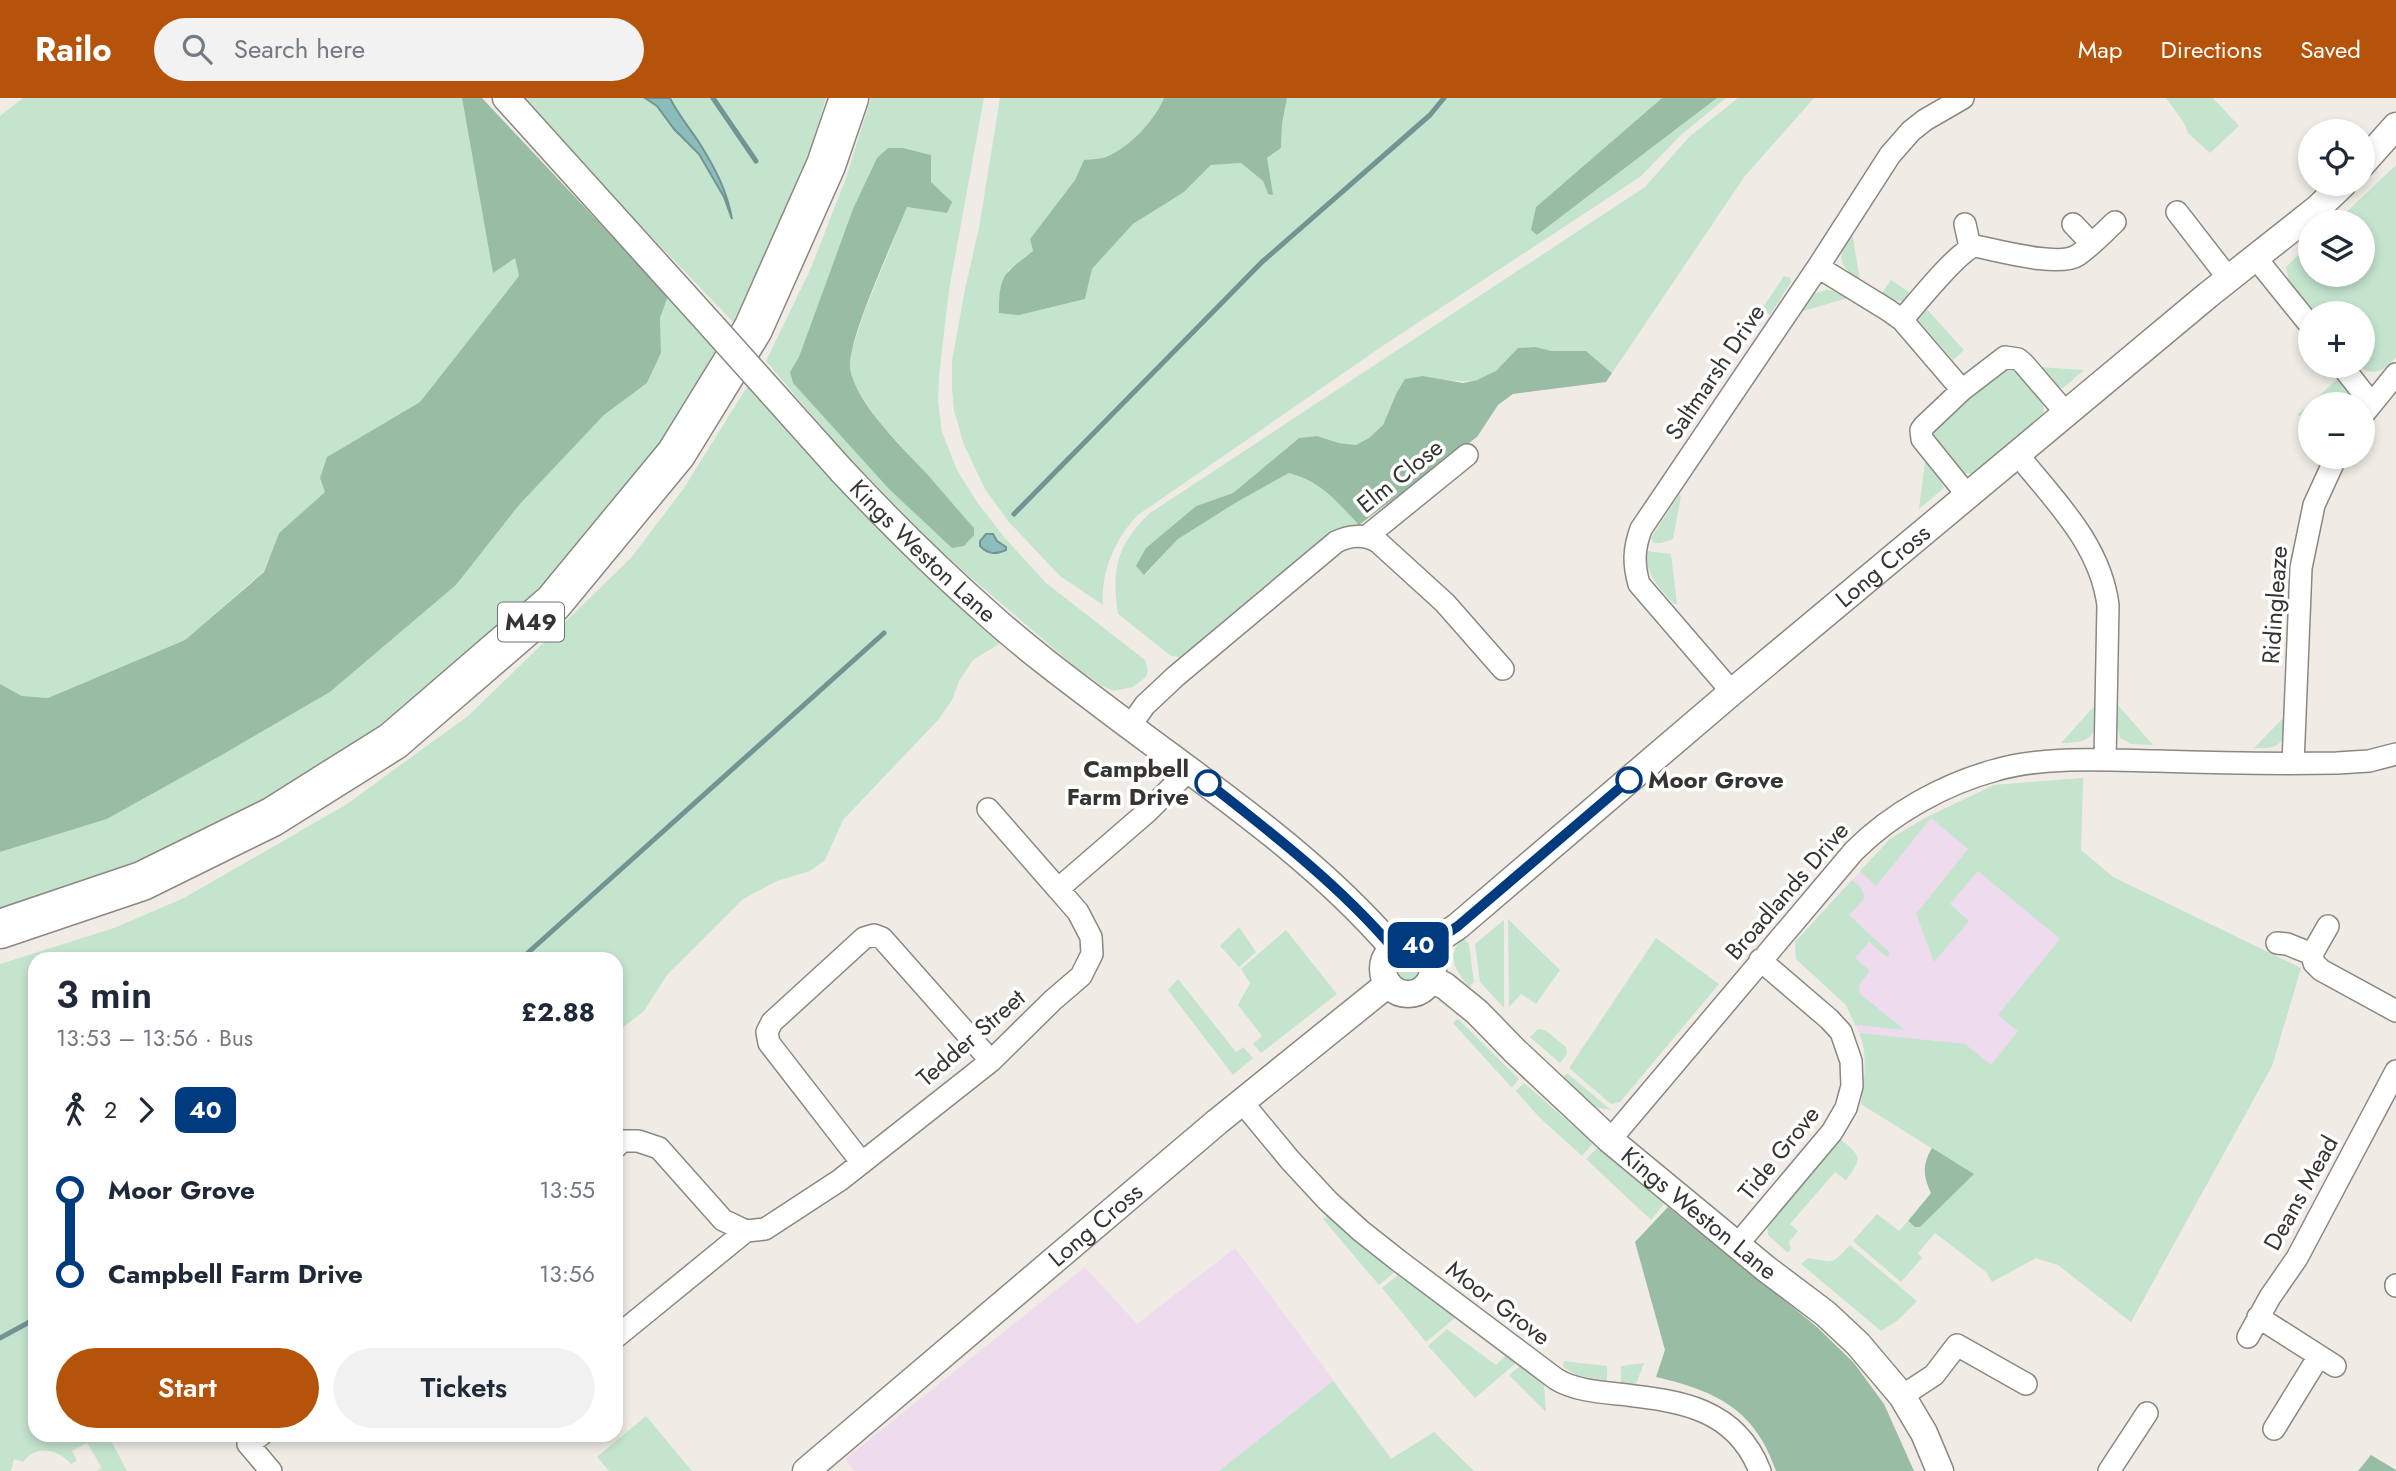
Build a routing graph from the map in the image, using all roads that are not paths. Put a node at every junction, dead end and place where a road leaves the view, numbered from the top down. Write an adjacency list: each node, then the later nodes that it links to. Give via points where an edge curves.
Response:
1 (506, 98): 29 (street, Kings Weston Lane, bridge, via 882,514 987,613)
2 (849, 98): 37 (highway, M49, via 826,165 753,329 676,454 553,603 393,741 272,817 142,881)
3 (1963, 98): 14 (street, Saltmarsh Drive, via 1925,120 1898,144)
4 (2396, 126): 5 (street)
5 (2375, 149)
6 (2330, 196): 13 (street, Long Cross)
7 (2185, 213): 15 (street)
8 (2115, 222): 11 (street)
9 (1965, 224): 12 (street)
10 (2073, 224): 11 (street)
11 (2091, 243): 12 (street, via 2078,255 2059,260)
12 (1970, 247): 17 (street)
13 (2255, 257): 15 (street, Long Cross); 16 (street)
14 (1818, 267): 17 (street); 28 (street, Saltmarsh Drive, via 1635,544 1639,583)
15 (2229, 279): 21 (street, Long Cross)
16 (2298, 310)
17 (1902, 320): 19 (street)
18 (2396, 374): 20 (street)
19 (1962, 390): 21 (street, via 2001,359 2012,357 2023,363); 25 (street, via 1921,434)
20 (2375, 399)
21 (2066, 413): 23 (street, Long Cross)
22 (1467, 455): 26 (street, Elm Close)
23 (2018, 455): 25 (street, Long Cross); 31 (street, via 2080,531 2103,580 2108,605)
24 (2330, 469): 32 (street, Ridingleaze, via 2314,505 2304,550)
25 (1968, 496): 28 (street, Long Cross)
26 (1366, 537): 27 (street, via 1378,542 1445,603); 29 (street, via 1336,542 1176,676)
27 (1503, 669)
28 (1732, 692): 40 (street, Long Cross, via 1468,918)
29 (1130, 726): 33 (street, Kings Weston Lane)
30 (2396, 754): 32 (street, Broadlands Drive, via 2349,763)
31 (2105, 760): 32 (street, Broadlands Drive); 42 (street, Broadlands Drive, via 1998,769 1903,812 1854,851)
32 (2293, 763)
33 (1191, 769): 35 (street); 39 (street, Kings Weston Lane, via 1352,903)
34 (988, 809): 35 (street, Tedder Street)
35 (1058, 889): 46 (street, Tedder Street, via 1088,929 1093,946 1090,962 1081,976)
36 (2328, 926): 41 (street)
37 (0, 929)
38 (2277, 943): 41 (street)
39 (1393, 948): 40 (street, via 1409,943); 44 (street, via 1384,961)
40 (1424, 949): 43 (street, via 1433,963)
41 (2312, 954): 45 (street, via 2321,970)
42 (1760, 960): 49 (street, Broadlands Drive); 53 (street, Tide Grove, via 1841,1032 1853,1079 1840,1121)
43 (1431, 979): 44 (street, via 1415,993 1400,993); 49 (street, Kings Weston Lane, via 1477,1012)
44 (1388, 984): 48 (street, Long Cross)
45 (2396, 1011)
46 (991, 1061): 51 (street, Tedder Street); 51 (street, via 882,937 864,937 772,1022 767,1032 769,1043)
47 (2396, 1071): 54 (street, Deans Mead, via 2297,1258)
48 (1242, 1102): 63 (street, Long Cross); 64 (street, Moor Grove, via 1299,1170 1361,1231 1556,1379 1580,1388 1673,1402 1708,1413 1735,1432)
49 (1610, 1140): 53 (street, Kings Weston Lane)
50 (623, 1141): 52 (street, via 659,1148 723,1220)
51 (862, 1163): 52 (street, Tedder Street, via 765,1229)
52 (746, 1231): 55 (street)
53 (1737, 1245): 58 (street, Kings Weston Lane, via 1826,1314)
54 (2258, 1317): 56 (street, Deans Mead); 60 (street, via 2327,1361)
55 (623, 1333)
56 (2248, 1337)
57 (2026, 1384): 58 (street, via 1957,1345 1934,1375)
58 (1902, 1396): 65 (street, Kings Weston Lane)
59 (2143, 1426): 66 (street)
60 (2274, 1429)
61 (251, 1442): 62 (street, via 248,1444)
62 (271, 1471)
63 (806, 1471)
64 (1760, 1471)
65 (1940, 1471)
66 (2109, 1471)

